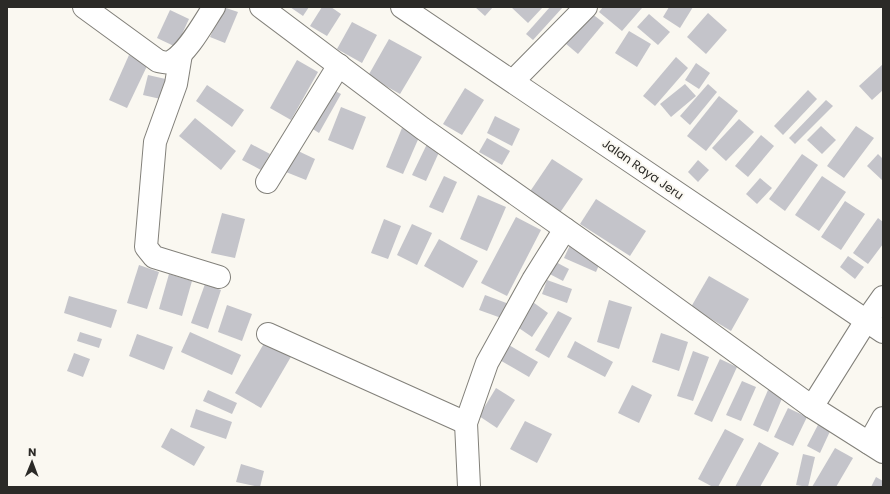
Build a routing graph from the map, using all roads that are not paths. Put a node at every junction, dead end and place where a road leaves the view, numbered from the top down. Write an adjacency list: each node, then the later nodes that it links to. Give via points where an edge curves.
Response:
1 (214, 7): 6 (street)
2 (261, 7): 7 (street)
3 (402, 7): 8 (street, Jalan Raya Jeru)
4 (586, 7): 8 (street)
5 (96, 11): 6 (street, via 158,61 172,61)
6 (181, 54): 11 (street, via 176,84 155,142 146,247 154,257)
7 (339, 65): 9 (street); 10 (street, via 422,128)
8 (513, 81): 13 (street, Jalan Raya Jeru)
9 (267, 182)
10 (565, 229): 15 (street); 17 (street, via 487,363)
11 (219, 277)
12 (883, 297): 13 (street)
13 (874, 326): 15 (street)
14 (268, 334): 17 (street)
15 (812, 407): 18 (street)
16 (883, 418): 18 (street)
17 (466, 423): 19 (street)
18 (876, 448)
19 (469, 487)

